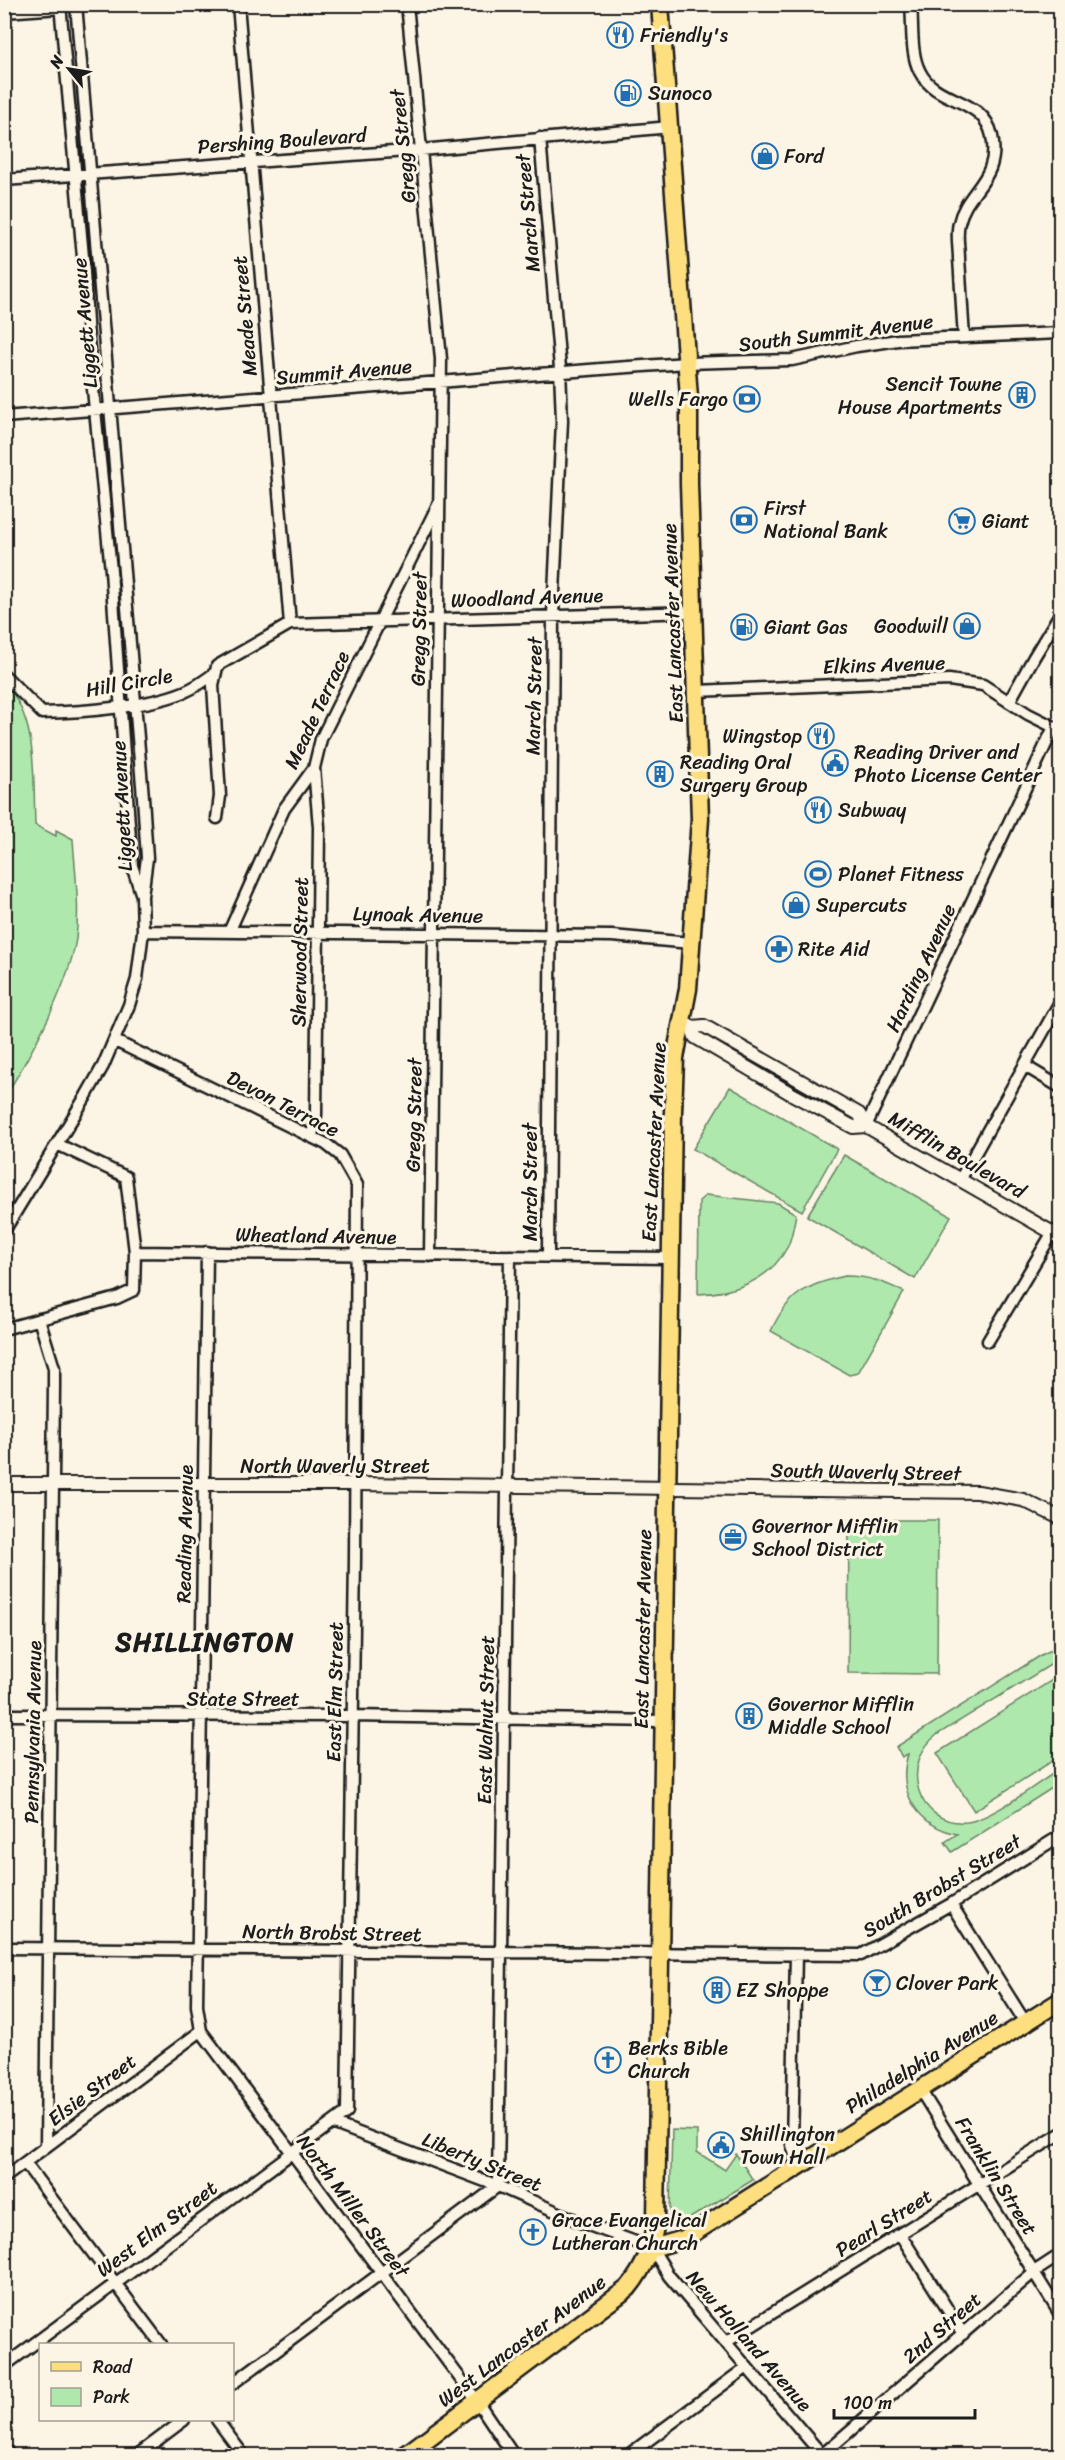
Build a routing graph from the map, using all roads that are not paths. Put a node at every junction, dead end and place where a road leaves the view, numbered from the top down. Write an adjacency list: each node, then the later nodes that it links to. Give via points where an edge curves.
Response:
1 (76, 4): 12 (street, Liggett Avenue)
2 (238, 4): 11 (street, Meade Street)
3 (407, 4): 10 (street, Gregg Street)
4 (660, 4): 8 (main road, East Lancaster Avenue)
5 (911, 4): 16 (street, via 920,73 935,89 977,110 993,139 989,172 958,224)
6 (60, 6): 7 (street, Liggett Avenue); 13 (street, Liggett Avenue)
7 (4, 12)
8 (670, 127): 9 (street, Pershing Boulevard); 17 (main road, East Lancaster Avenue)
9 (540, 138): 10 (street, Pershing Boulevard); 18 (street, March Street)
10 (421, 150): 11 (street, Pershing Boulevard); 19 (street, Gregg Street)
11 (251, 161): 12 (street, Pershing Boulevard); 20 (street, Meade Street)
12 (92, 173): 13 (street, Pershing Boulevard); 21 (street, Liggett Avenue)
13 (74, 174): 14 (street, Pershing Boulevard); 22 (street, Liggett Avenue)
14 (4, 180)
15 (1060, 333): 16 (street, South Summit Avenue)
16 (964, 337): 17 (street, South Summit Avenue, via 879,342 792,360)
17 (687, 363): 18 (street, Summit Avenue); 25 (main road, East Lancaster Avenue)
18 (560, 373): 19 (street, Summit Avenue); 27 (street, March Street, via 562,421)
19 (441, 382): 20 (street, Summit Avenue); 24 (street, Gregg Street)
20 (270, 396): 21 (street, Summit Avenue); 30 (street, Meade Street)
21 (110, 408): 22 (street, Summit Avenue); 35 (street, Liggett Avenue)
22 (95, 409): 23 (street, Summit Avenue); 36 (street, Liggett Avenue)
23 (4, 417)
24 (439, 502): 28 (street, Gregg Street); 29 (street, Meade Terrace)
25 (694, 612): 27 (street, Woodland Avenue); 33 (main road, East Lancaster Avenue)
26 (1060, 614): 34 (street)
27 (553, 615): 28 (street, Woodland Avenue); 45 (street, March Street)
28 (437, 619): 29 (street, Woodland Avenue); 44 (street, Gregg Street)
29 (379, 621): 30 (street, Woodland Avenue); 38 (street, Meade Terrace, via 321,739)
30 (290, 624): 31 (street, Hill Circle, via 217,666)
31 (216, 672): 35 (street, Hill Circle, via 185,692); 39 (street, via 213,685 220,796)
32 (4, 675): 36 (street, Hill Circle, via 42,713)
33 (697, 691): 34 (street, Elkins Avenue, via 949,681 983,685); 46 (main road, East Lancaster Avenue, via 700,819)
34 (1009, 702): 37 (street, Elkins Avenue)
35 (135, 704): 36 (street, Hill Circle); 40 (street, Liggett Avenue, via 147,858)
36 (121, 705): 40 (street, Liggett Avenue, via 132,866)
37 (1057, 729): 52 (street, Harding Avenue)
38 (314, 768): 42 (street, Meade Terrace, via 284,809); 43 (street, Sherwood Street, via 319,827)
39 (217, 818)
40 (142, 896): 41 (street)
41 (143, 931): 42 (street, Lynoak Avenue); 49 (street, via 137,979)
42 (229, 932): 43 (street, Lynoak Avenue)
43 (318, 933): 44 (street, Lynoak Avenue); 53 (street, Sherwood Street, via 316,1115)
44 (434, 934): 45 (street, Lynoak Avenue); 61 (street, Gregg Street)
45 (550, 934): 46 (street, Lynoak Avenue); 63 (street, March Street)
46 (691, 943): 48 (main road, East Lancaster Avenue)
47 (1060, 1002): 50 (street)
48 (687, 1024): 52 (street, Mifflin Boulevard, via 704,1026 850,1108); 64 (main road, East Lancaster Avenue, via 675,1069)
49 (115, 1041): 53 (street, Devon Terrace); 54 (street)
50 (1025, 1066): 51 (street); 55 (street)
51 (1060, 1087)
52 (866, 1126): 55 (street, Mifflin Boulevard)
53 (312, 1136): 60 (street, Devon Terrace, via 340,1155 357,1185)
54 (57, 1144): 56 (street); 58 (street, via 126,1177)
55 (960, 1180): 57 (street, Mifflin Boulevard)
56 (4, 1231)
57 (1057, 1234): 67 (street)
58 (135, 1252): 59 (street, Wheatland Avenue); 65 (street, via 134,1290)
59 (207, 1252): 60 (street, Wheatland Avenue); 71 (street, Reading Avenue)
60 (357, 1254): 61 (street, Wheatland Avenue); 70 (street, East Elm Street)
61 (430, 1256): 62 (street, Wheatland Avenue)
62 (510, 1256): 63 (street, Wheatland Avenue); 72 (street, East Walnut Street)
63 (548, 1256): 64 (street, Wheatland Avenue)
64 (670, 1258): 73 (main road, East Lancaster Avenue)
65 (39, 1319): 66 (street); 69 (street, Pennsylvania Avenue, via 54,1368)
66 (4, 1329)
67 (988, 1341)
68 (4, 1484): 69 (street, North Waverly Street)
69 (53, 1484): 71 (street, North Waverly Street); 76 (street, Pennsylvania Avenue)
70 (356, 1484): 71 (street, North Waverly Street); 72 (street, North Waverly Street); 77 (street, East Elm Street)
71 (204, 1486): 78 (street, Reading Avenue)
72 (507, 1487): 73 (street, North Waverly Street); 79 (street, East Walnut Street)
73 (666, 1488): 74 (street, South Waverly Street, via 995,1494 1029,1502); 80 (main road, East Lancaster Avenue)
74 (1060, 1518)
75 (4, 1715): 76 (street, State Street)
76 (52, 1716): 78 (street, State Street); 84 (street, Pennsylvania Avenue)
77 (352, 1716): 78 (street, State Street); 79 (street, State Street); 86 (street, East Elm Street)
78 (201, 1717): 85 (street, Reading Avenue)
79 (504, 1718): 80 (street, State Street); 87 (street, East Walnut Street)
80 (662, 1721): 88 (main road, East Lancaster Avenue)
81 (1060, 1836): 82 (street, South Brobst Street)
82 (951, 1904): 89 (street, South Brobst Street, via 861,1955); 91 (street)
83 (4, 1948): 84 (street, North Brobst Street)
84 (48, 1948): 85 (street, North Brobst Street); 96 (street, Pennsylvania Avenue)
85 (198, 1949): 86 (street, North Brobst Street); 92 (street, Reading Avenue, via 197,2006)
86 (349, 1952): 87 (street, North Brobst Street); 94 (street, East Elm Street, via 347,2112)
87 (500, 1953): 88 (street, North Brobst Street); 102 (street, East Walnut Street)
88 (659, 1954): 89 (street, South Brobst Street); 104 (main road, East Lancaster Avenue, via 656,2220)
89 (796, 1955): 99 (street, via 792,2145)
90 (1060, 2001): 91 (main road, Philadelphia Avenue)
91 (1025, 2022): 93 (main road, Philadelphia Avenue)
92 (201, 2031): 96 (street, Elsie Street); 97 (street, North Miller Street)
93 (919, 2088): 99 (main road, Philadelphia Avenue); 101 (street, Franklin Street)
94 (332, 2123): 97 (street, West Elm Street); 102 (street, Liberty Street)
95 (1060, 2134): 101 (street, Pearl Street)
96 (46, 2147): 98 (street, Elsie Street)
97 (291, 2152): 107 (street, North Miller Street); 108 (street, West Elm Street)
98 (25, 2163): 100 (street, Elsie Street); 108 (street)
99 (798, 2165): 104 (main road, Philadelphia Avenue, via 684,2240)
100 (4, 2178)
101 (980, 2184): 103 (street, Pearl Street); 106 (street, Franklin Street)
102 (498, 2186): 104 (street, Liberty Street); 107 (street)
103 (900, 2234): 110 (street); 111 (street, Pearl Street)
104 (652, 2248): 111 (street, New Holland Avenue, via 669,2276); 116 (main road, West Lancaster Avenue, via 628,2288)
105 (1060, 2255): 106 (street, 2nd Street)
106 (1034, 2272): 109 (street, Franklin Street); 110 (street, 2nd Street)
107 (381, 2273): 115 (street); 116 (street, North Miller Street)
108 (115, 2283): 112 (street); 113 (street, West Elm Street)
109 (1060, 2314)
110 (963, 2334): 120 (street, 2nd Street)
111 (726, 2342): 114 (street, New Holland Avenue)
112 (160, 2343)
113 (4, 2366)
114 (747, 2367): 120 (street, New Holland Avenue); 126 (street)
115 (234, 2383)
116 (477, 2401): 124 (main road, West Lancaster Avenue); 125 (street, North Miller Street)
117 (183, 2421): 122 (street)
118 (218, 2421): 123 (street)
119 (4, 2448): 121 (street)
120 (822, 2455)
121 (10, 2456)
122 (136, 2456)
123 (244, 2456)
124 (404, 2456)
125 (514, 2456)
126 (627, 2456)

